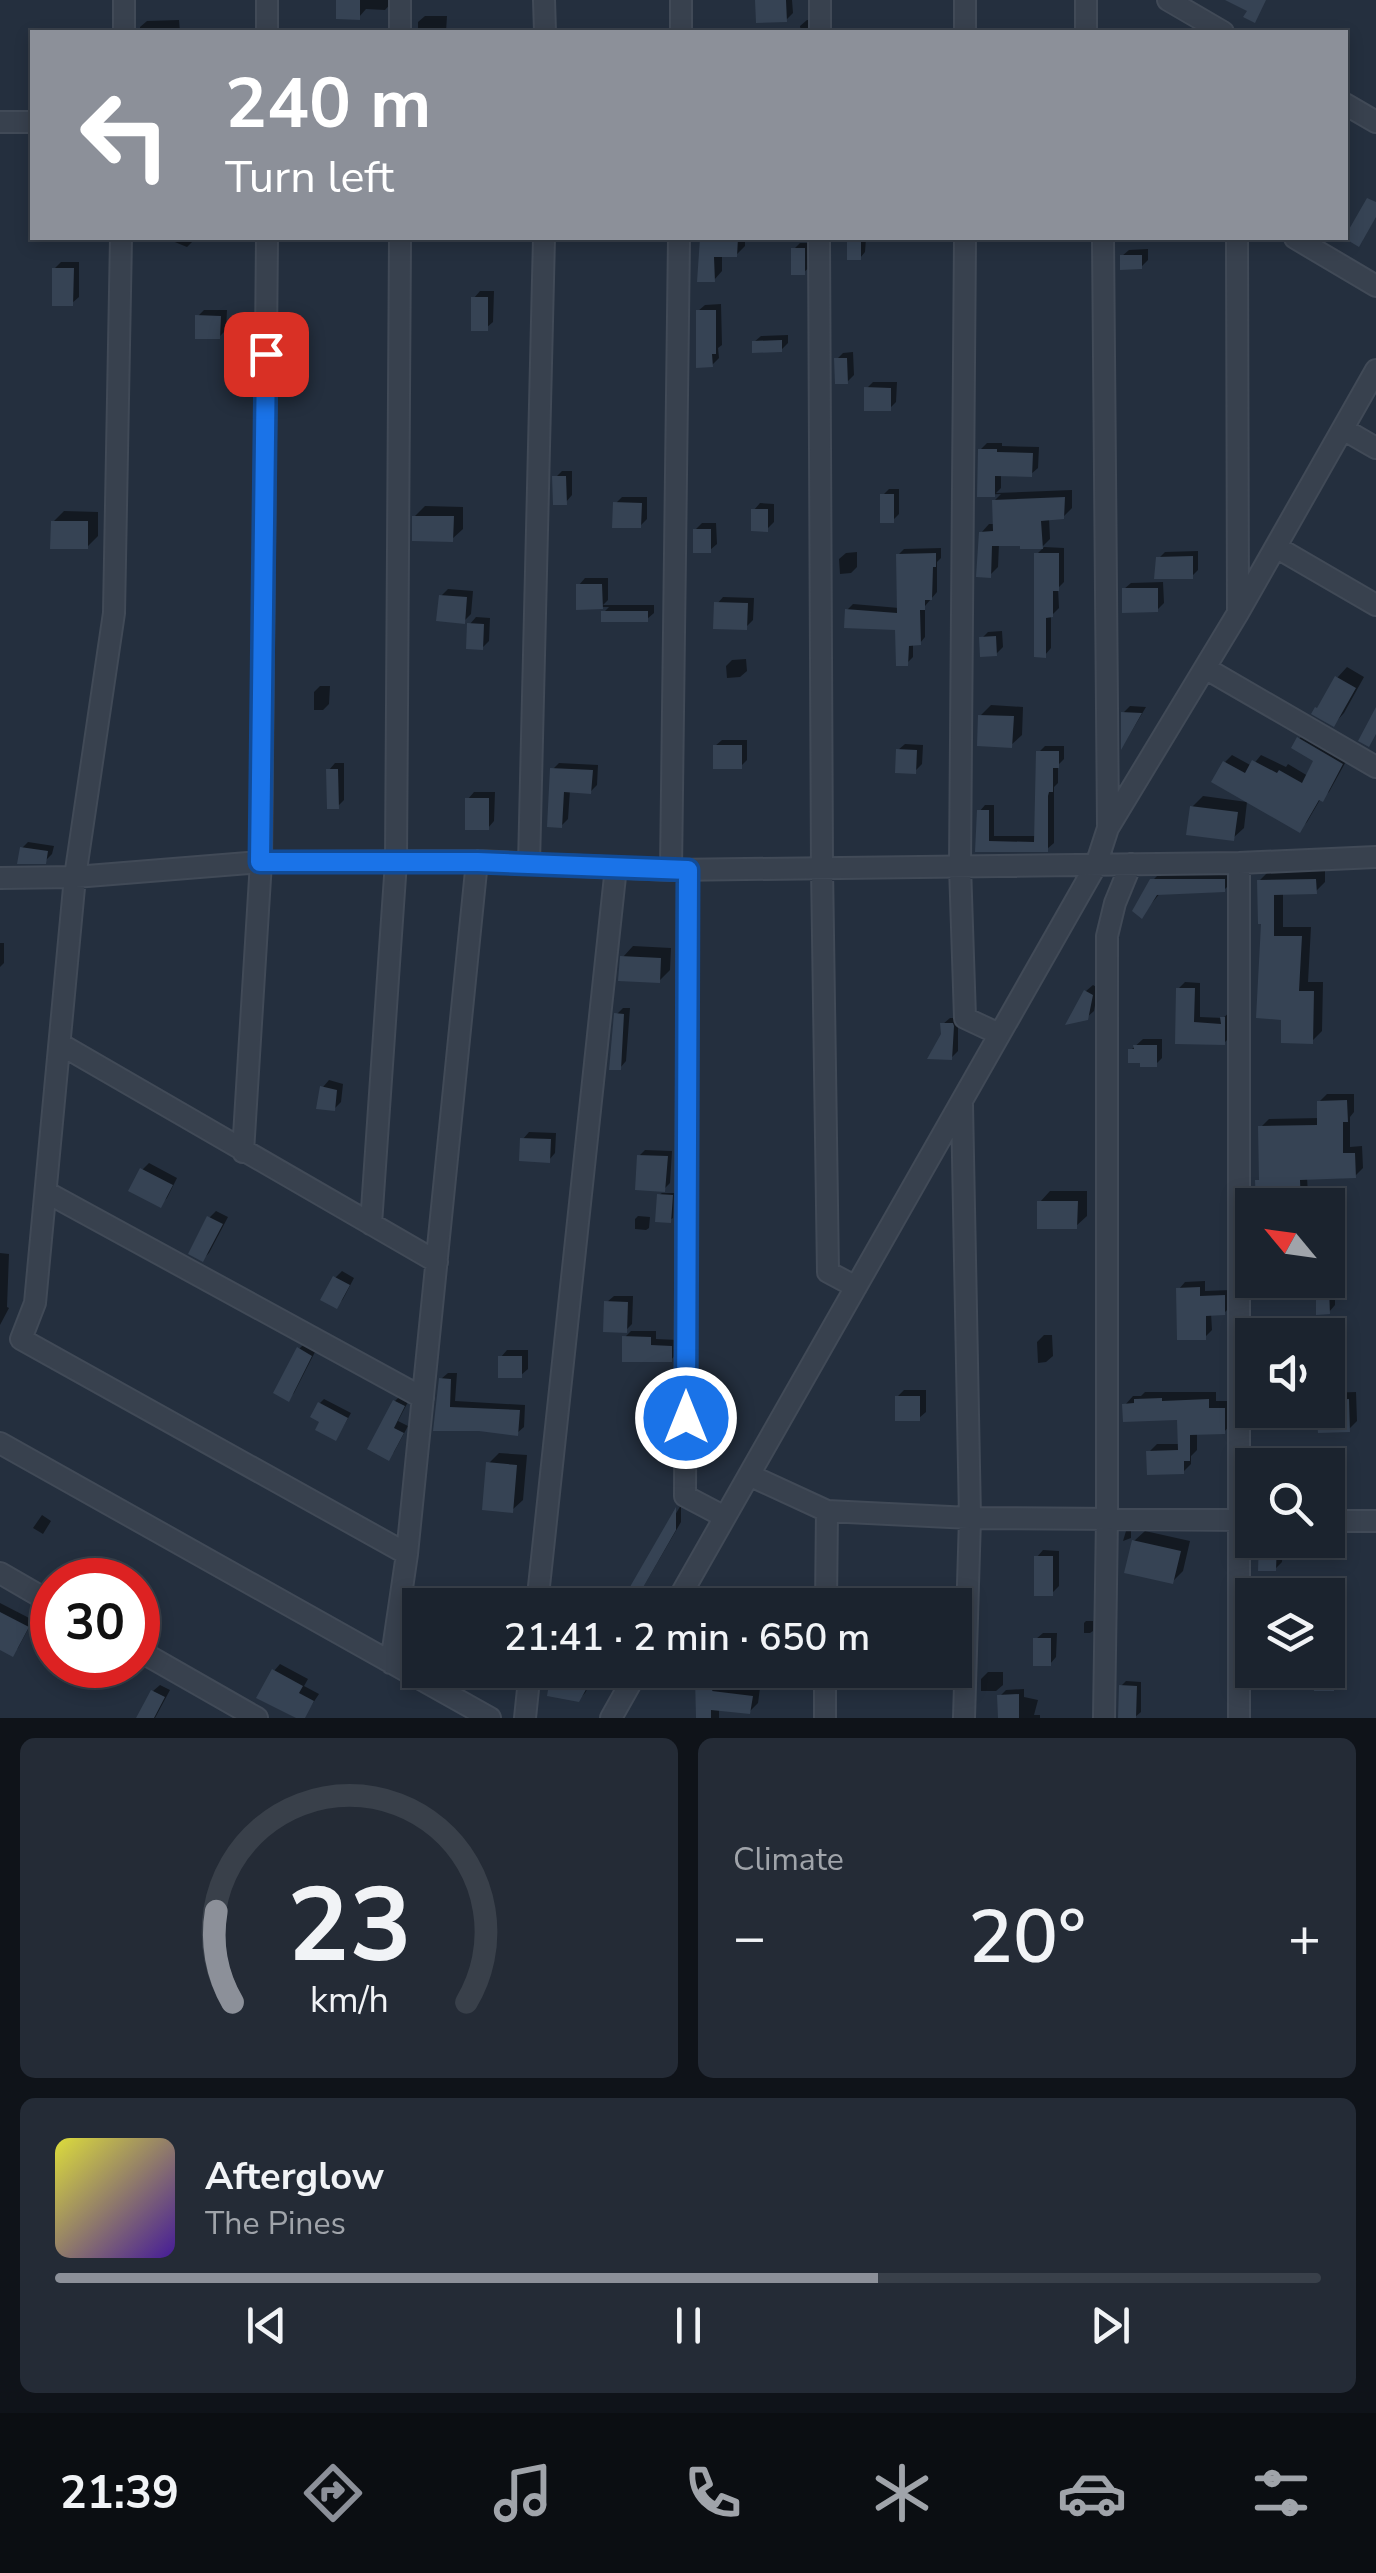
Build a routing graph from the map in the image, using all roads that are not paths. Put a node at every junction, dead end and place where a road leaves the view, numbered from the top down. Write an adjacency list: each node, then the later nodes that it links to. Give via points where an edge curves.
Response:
1 (124, 0): 10 (street)
2 (267, 0): 11 (street)
3 (400, 0): 12 (street)
4 (544, 0): 13 (street)
5 (681, 0): 14 (street)
6 (820, 0): 15 (street)
7 (965, 0): 16 (street)
8 (1086, 0): 17 (street)
9 (1168, 0): 18 (street)
10 (124, 30)
11 (267, 30)
12 (400, 30)
13 (545, 30)
14 (681, 30)
15 (820, 30)
16 (965, 30)
17 (1086, 30)
18 (1220, 30)
19 (1348, 106): 22 (street)
20 (0, 122): 21 (street)
21 (30, 122)
22 (1376, 122)
23 (122, 240): 55 (street, via 114,613)
24 (267, 240): 44 (street)
25 (400, 240): 45 (street)
26 (544, 240): 48 (street)
27 (679, 240): 54 (street)
28 (819, 240): 53 (street)
29 (965, 240): 51 (street)
30 (1103, 240): 42 (street)
31 (1237, 240): 39 (street)
32 (1298, 240): 33 (street)
33 (1376, 286)
34 (1376, 370): 35 (street)
35 (1342, 429): 36 (street); 37 (street)
36 (1376, 448)
37 (1276, 547): 38 (street); 39 (street)
38 (1376, 605)
39 (1238, 613): 40 (street)
40 (1205, 668): 41 (street); 42 (street)
41 (1376, 767)
42 (1108, 828): 49 (street)
43 (1376, 857): 47 (street)
44 (260, 862): 45 (street); 55 (street); 60 (street)
45 (396, 862): 46 (street); 62 (street)
46 (478, 862): 48 (street); 63 (street)
47 (1239, 863): 50 (street); 67 (street)
48 (529, 864): 52 (street)
49 (1096, 864): 50 (street); 51 (street); 57 (street)
50 (1131, 864): 72 (street, via 1107,936)
51 (960, 866): 53 (street); 57 (street, via 964,1018)
52 (616, 867): 54 (street); 79 (street)
53 (822, 868): 54 (street); 64 (street, via 828,1272)
54 (680, 870): 70 (street, via 685,1496)
55 (76, 877): 56 (street); 58 (street)
56 (0, 878)
57 (1000, 1034): 59 (street)
58 (60, 1044): 60 (street); 61 (street)
59 (962, 1101): 64 (street); 71 (street)
60 (243, 1152): 62 (street)
61 (46, 1192): 65 (street); 76 (street, via 35,1304 21,1339)
62 (371, 1224): 63 (street)
63 (437, 1262): 65 (street)
64 (856, 1287): 68 (street)
65 (423, 1398): 76 (street)
66 (0, 1443): 84 (street)
67 (1245, 1448)
68 (749, 1475): 69 (street); 70 (street)
69 (827, 1511): 71 (street); 81 (street)
70 (725, 1517): 80 (street)
71 (970, 1518): 72 (street); 93 (street)
72 (1107, 1518): 73 (street); 94 (street)
73 (1235, 1520)
74 (1345, 1521): 75 (street)
75 (1376, 1521)
76 (407, 1554): 84 (street)
77 (1244, 1558): 95 (street)
78 (0, 1573): 82 (street)
79 (539, 1588)
80 (685, 1588)
81 (826, 1588)
82 (30, 1590)
83 (160, 1663): 88 (street)
84 (391, 1663): 89 (street)
85 (528, 1688): 90 (street)
86 (628, 1688): 91 (street)
87 (825, 1688): 92 (street)
88 (257, 1718)
89 (490, 1718)
90 (525, 1718)
91 (611, 1718)
92 (825, 1718)
93 (964, 1718)
94 (1104, 1718)
95 (1238, 1718)

